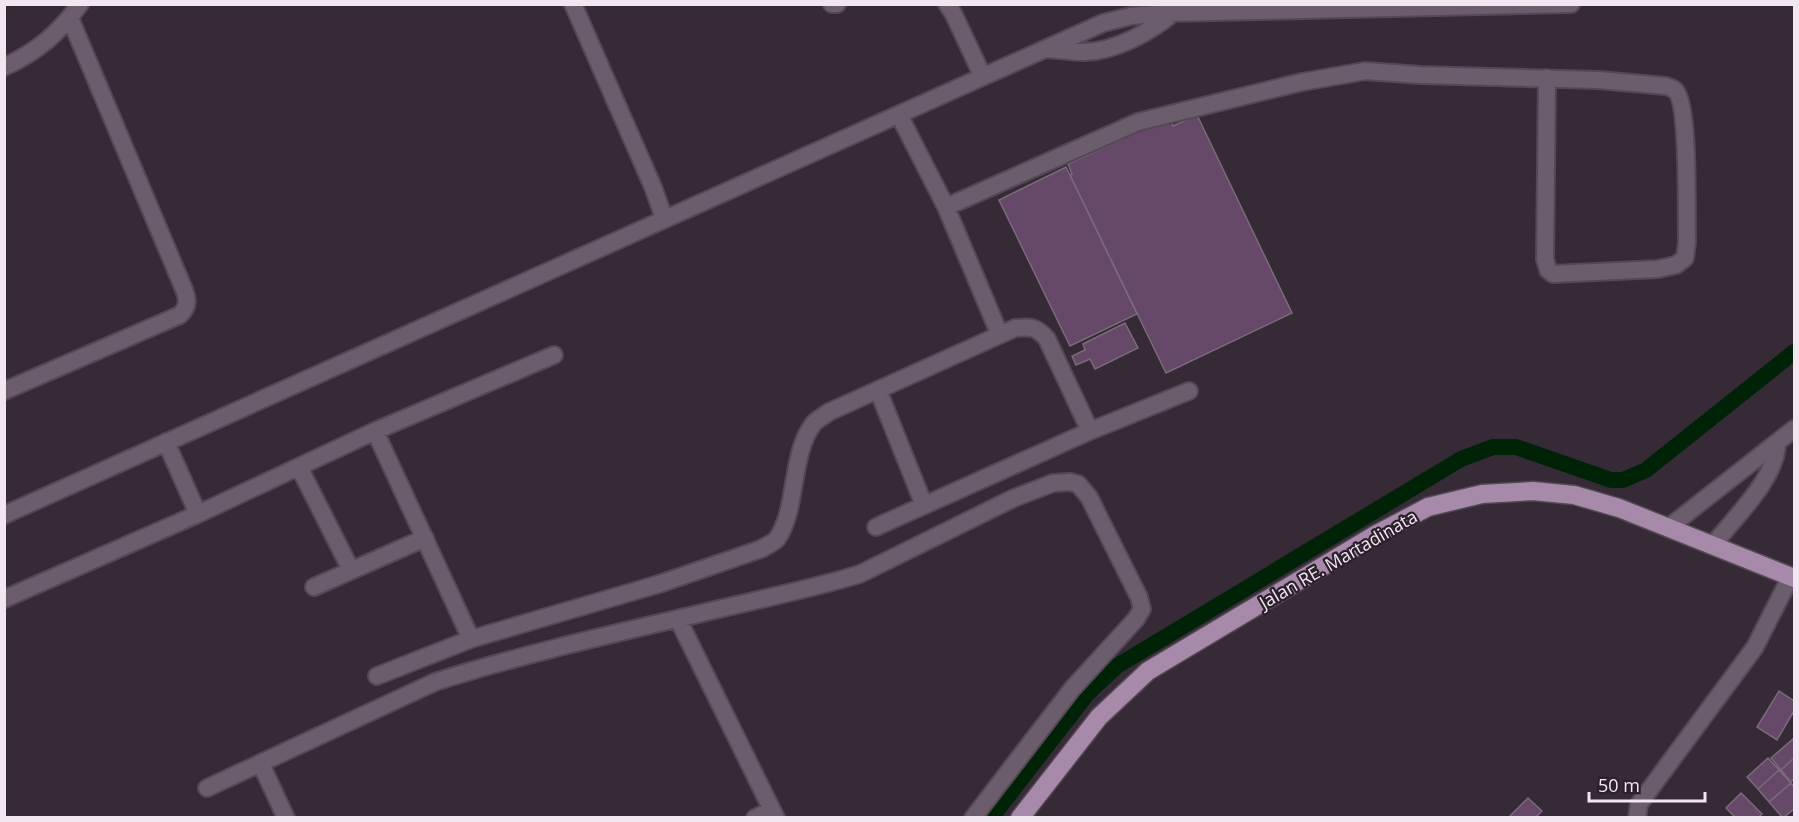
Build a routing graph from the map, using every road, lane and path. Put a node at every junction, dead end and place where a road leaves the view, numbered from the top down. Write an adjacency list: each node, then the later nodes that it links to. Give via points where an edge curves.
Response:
1 (573, 4): 14 (street)
2 (832, 4): 3 (street)
3 (837, 4)
4 (1571, 4): 7 (street)
5 (951, 10): 10 (street)
6 (75, 11): 9 (street, via 59,31 26,57); 18 (street, via 183,287 186,309 180,315)
7 (1173, 13): 8 (street, via 1131,16); 8 (street, via 1156,27 1108,47 1087,52)
8 (1044, 49): 10 (street)
9 (4, 67)
10 (983, 76): 12 (street)
11 (1547, 78): 11 (street, via 1645,82 1675,90 1684,129 1687,242 1685,258 1676,266 1553,274 1548,270); 13 (street, via 1365,72 1302,82 1138,122)
12 (899, 115): 13 (street); 14 (street)
13 (946, 207): 15 (street)
14 (664, 218): 23 (street)
15 (999, 333): 17 (street); 21 (street, via 1015,328 1040,330)
16 (554, 355): 22 (street)
17 (878, 390): 26 (street); 38 (street, via 814,423 804,444 786,520 776,540 761,549 658,584)
18 (4, 391)
19 (1189, 391): 21 (street)
20 (1794, 429): 24 (street)
21 (1090, 431): 26 (street)
22 (375, 432): 25 (street); 31 (street)
23 (166, 442): 27 (street); 28 (street)
24 (1777, 443): 30 (street); 32 (street, via 1764,482)
25 (299, 467): 28 (street); 33 (street)
26 (924, 505): 29 (street)
27 (4, 514)
28 (198, 514): 36 (street)
29 (876, 527)
30 (1668, 528): 32 (main road, Jalan RE. Martadinata); 46 (main road, Jalan RE. Martadinata, via 1574,495 1533,491 1482,494 1428,507 1148,671 1099,717)
31 (425, 538): 33 (street); 38 (street)
32 (1713, 545): 34 (main road, Jalan RE. Martadinata)
33 (351, 570): 35 (street)
34 (1793, 577): 47 (street, via 1755,647 1639,804)
35 (314, 587)
36 (4, 599)
37 (678, 619): 40 (street, via 435,682); 42 (street); 45 (street, via 860,574 1014,498 1053,483 1078,484 1089,497 1142,609 1072,689)
38 (471, 639): 39 (street)
39 (377, 676)
40 (261, 764): 41 (street); 43 (street)
41 (207, 788)
42 (774, 814): 44 (street)
43 (286, 818)
44 (755, 818)
45 (974, 818)
46 (1020, 818)
47 (1637, 818)

